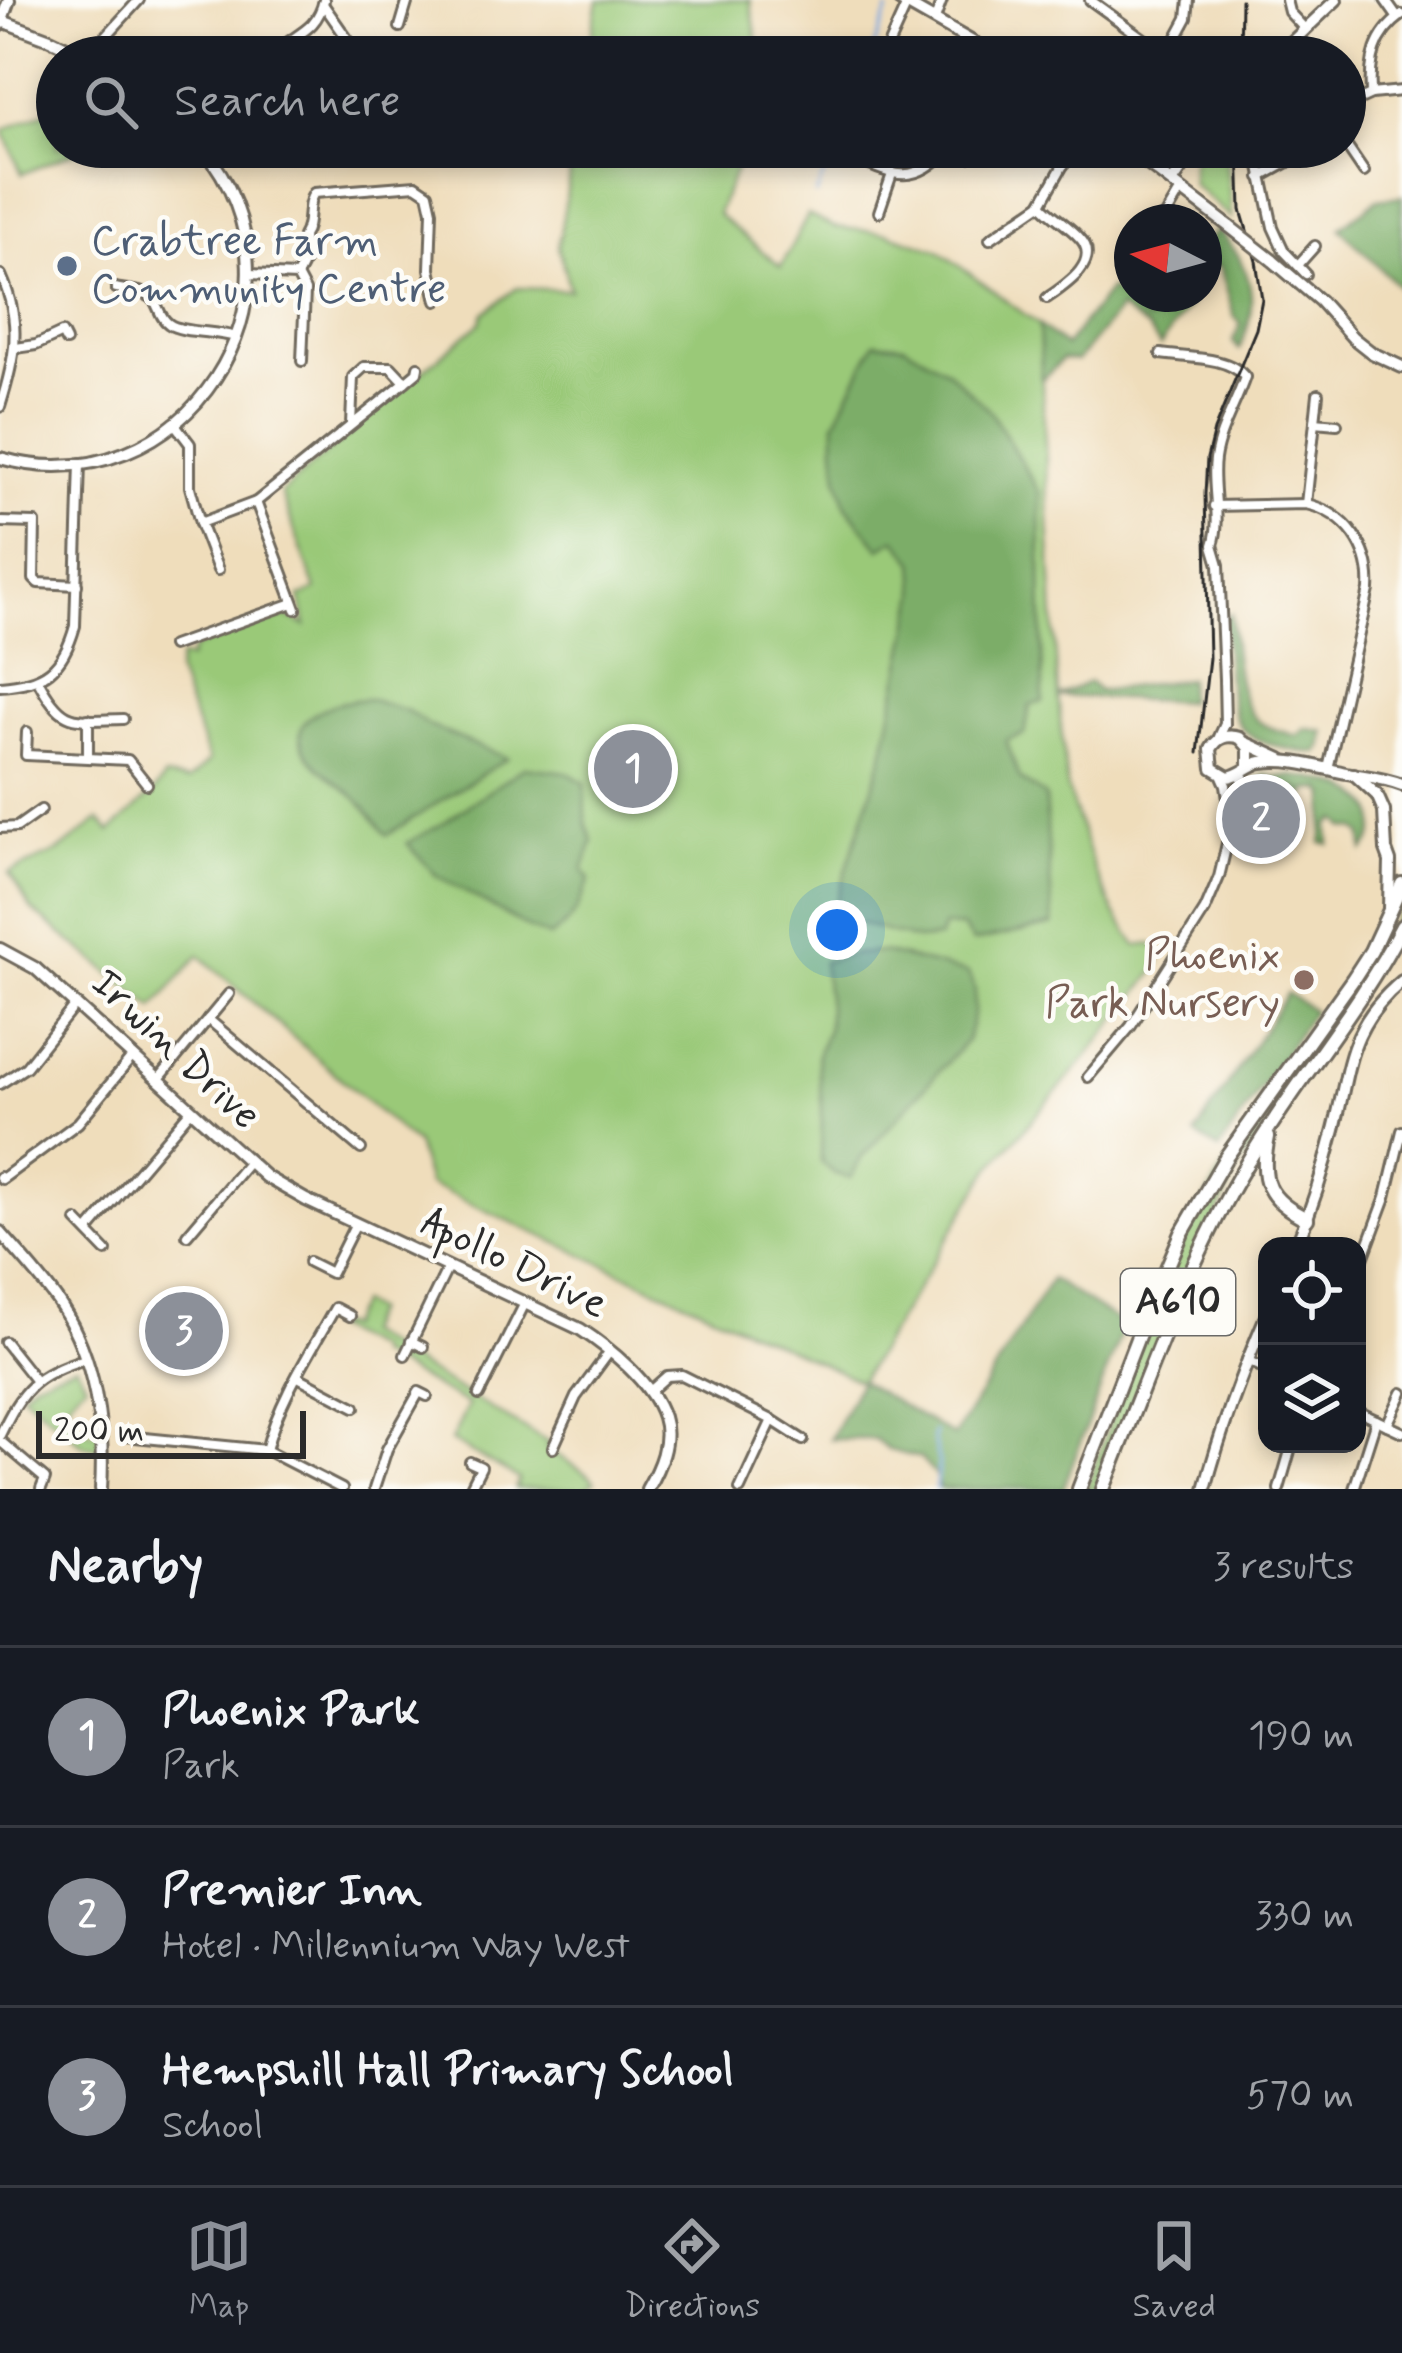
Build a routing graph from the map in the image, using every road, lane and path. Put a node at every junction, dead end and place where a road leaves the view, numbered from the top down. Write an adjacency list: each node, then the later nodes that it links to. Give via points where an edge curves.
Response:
1 (9, 0): 14 (street)
2 (138, 0): 18 (street)
3 (408, 0): 15 (street)
4 (942, 0): 13 (street)
5 (1090, 0): 23 (street)
6 (1189, 0): 24 (street)
7 (1286, 0): 16 (street)
8 (1336, 0): 16 (street)
9 (1385, 0): 12 (street)
10 (323, 2): 19 (street, via 316,23); 20 (street)
11 (903, 2): 13 (street); 21 (street)
12 (1400, 16): 27 (street, via 1373,52)
13 (935, 20): 22 (street)
14 (1, 23): 17 (street)
15 (400, 27)
16 (1304, 28): 25 (street)
17 (41, 36)
18 (106, 36)
19 (297, 36)
20 (346, 36)
21 (890, 36)
22 (963, 36)
23 (1140, 36)
24 (1178, 36)
25 (1296, 36)
26 (1402, 91): 27 (street)
27 (1372, 94): 28 (street)
28 (1366, 97)
29 (217, 168): 48 (street, via 243,226)
30 (878, 168): 38 (street)
31 (927, 168): 38 (street)
32 (1061, 168): 43 (street)
33 (1153, 168): 41 (street)
34 (1186, 168): 41 (street)
35 (1260, 168): 39 (street)
36 (1278, 168): 39 (street)
37 (1360, 168): 40 (street)
38 (892, 174): 42 (street)
39 (1262, 177): 47 (street, via 1273,227)
40 (1348, 177)
41 (1177, 186): 44 (street); 61 (street, bridge, via 1320,301 1358,343)
42 (878, 204)
43 (1041, 204): 45 (street); 53 (street, via 1087,247 1075,278)
44 (1170, 204)
45 (990, 239)
46 (1315, 246): 47 (street)
47 (1298, 265): 49 (street)
48 (249, 274): 51 (street); 55 (street)
49 (1306, 274)
50 (1, 275): 57 (street)
51 (297, 276): 54 (street, via 314,193 416,185 428,193); 59 (street, via 305,291)
52 (116, 288): 55 (street, via 147,295 176,328)
53 (1047, 298)
54 (437, 301)
55 (236, 338): 66 (street, via 210,386)
56 (66, 340): 57 (street, via 62,333)
57 (16, 348): 64 (street)
58 (1161, 355): 73 (street, via 1244,373 1217,448)
59 (302, 361)
60 (418, 367): 62 (street)
61 (1402, 367)
62 (405, 382): 68 (street); 68 (street, via 391,367 364,367 353,377)
63 (1318, 394): 65 (street)
64 (0, 407)
65 (1315, 422): 67 (street); 72 (street)
66 (174, 423): 70 (street, via 128,452); 75 (street, via 190,445)
67 (1337, 424)
68 (351, 426): 71 (street)
69 (0, 458): 70 (street)
70 (80, 464): 77 (street)
71 (256, 502): 75 (street); 78 (street, via 294,606)
72 (1306, 504): 73 (street); 89 (street, via 1350,529 1370,577)
73 (1214, 506): 84 (street, via 1225,724)
74 (0, 522): 77 (street, via 35,523 38,583)
75 (200, 524): 76 (street)
76 (218, 570)
77 (77, 585): 79 (street, via 65,655)
78 (172, 646)
79 (38, 680): 80 (street); 81 (street, via 56,711)
80 (0, 686)
81 (88, 719): 82 (street); 86 (street)
82 (123, 719)
83 (27, 732): 86 (street, via 26,755)
84 (1218, 740): 85 (street); 92 (street, via 1210,761)
85 (1246, 743): 87 (street); 88 (street)
86 (88, 757): 94 (street, via 128,760)
87 (1282, 760): 88 (street); 89 (street)
88 (1246, 769): 92 (street); 97 (street)
89 (1328, 769): 90 (street)
90 (1354, 774): 93 (street); 99 (street, via 1382,805)
91 (1402, 774): 93 (street)
92 (1222, 776): 97 (street)
93 (1379, 776): 95 (street)
94 (148, 784)
95 (1402, 785)
96 (41, 811): 98 (street)
97 (1231, 820): 110 (street, via 1204,910 1131,1026)
98 (0, 828)
99 (1390, 861): 100 (street); 102 (street)
100 (1402, 869)
101 (1402, 884): 102 (highway, A610)
102 (1389, 915): 172 (highway, A610, via 1353,980 1202,1196 1163,1273)
103 (1402, 926): 114 (highway, A610)
104 (0, 949): 107 (street, Irwin Drive)
105 (1402, 981): 122 (street, via 1353,1046)
106 (229, 994): 108 (street)
107 (76, 1004): 109 (street, Irwin Drive); 112 (street, via 26,1067)
108 (208, 1019): 111 (street); 116 (street)
109 (133, 1056): 111 (street, Irwin Drive); 118 (street, via 68,1132)
110 (1088, 1077)
111 (158, 1080): 113 (street, Irwin Drive)
112 (0, 1084)
113 (191, 1110): 117 (street, Irwin Drive); 125 (street)
114 (1271, 1124): 119 (highway, A610); 120 (highway)
115 (1402, 1131): 130 (street)
116 (361, 1149)
117 (248, 1163): 121 (street, Irwin Drive); 126 (street)
118 (0, 1177)
119 (1237, 1180): 120 (highway); 173 (highway, A610)
120 (1266, 1183): 122 (highway, via 1278,1202)
121 (306, 1200): 124 (street, Apollo Drive)
122 (1307, 1219): 128 (street)
123 (77, 1221): 125 (street)
124 (356, 1223): 131 (street, via 332,1273); 132 (street, Apollo Drive)
125 (88, 1232): 129 (street)
126 (192, 1233)
127 (1, 1234): 141 (street, via 61,1306)
128 (1300, 1237)
129 (106, 1251)
130 (1366, 1251)
131 (310, 1262)
132 (448, 1267): 133 (street, Apollo Drive); 136 (street)
133 (525, 1303): 139 (street, Apollo Drive); 148 (street)
134 (350, 1316): 144 (street, via 335,1308)
135 (1258, 1334): 142 (street)
136 (411, 1341): 138 (street); 140 (street)
137 (21, 1342): 145 (street, via 8,1345)
138 (423, 1347)
139 (610, 1351): 146 (street, Apollo Drive); 157 (street, via 585,1381)
140 (405, 1355)
141 (85, 1359): 145 (street); 167 (street, via 100,1430)
142 (1246, 1360): 143 (street); 174 (street)
143 (1258, 1366)
144 (298, 1376): 150 (street); 162 (street)
145 (35, 1380): 158 (street)
146 (649, 1392): 152 (street, via 682,1375); 170 (street, Apollo Drive, via 665,1432)
147 (1402, 1393): 154 (street)
148 (479, 1395)
149 (428, 1396): 168 (street, via 419,1392)
150 (355, 1407)
151 (1366, 1416): 153 (street)
152 (772, 1420): 159 (street); 171 (street)
153 (1376, 1420): 154 (street); 176 (street)
154 (1388, 1426): 155 (street)
155 (1402, 1432)
156 (125, 1436): 162 (street)
157 (559, 1436): 160 (street); 161 (street)
158 (0, 1438): 166 (street, via 45,1478)
159 (803, 1440)
160 (569, 1441)
161 (554, 1448)
162 (266, 1450): 165 (street)
163 (1289, 1453): 175 (street)
164 (470, 1462): 169 (street, via 482,1468)
165 (338, 1488)
166 (41, 1489)
167 (101, 1489)
168 (374, 1489)
169 (470, 1489)
170 (646, 1489)
171 (740, 1489)
172 (1079, 1489)
173 (1103, 1489)
174 (1205, 1489)
175 (1279, 1489)
176 (1354, 1489)

